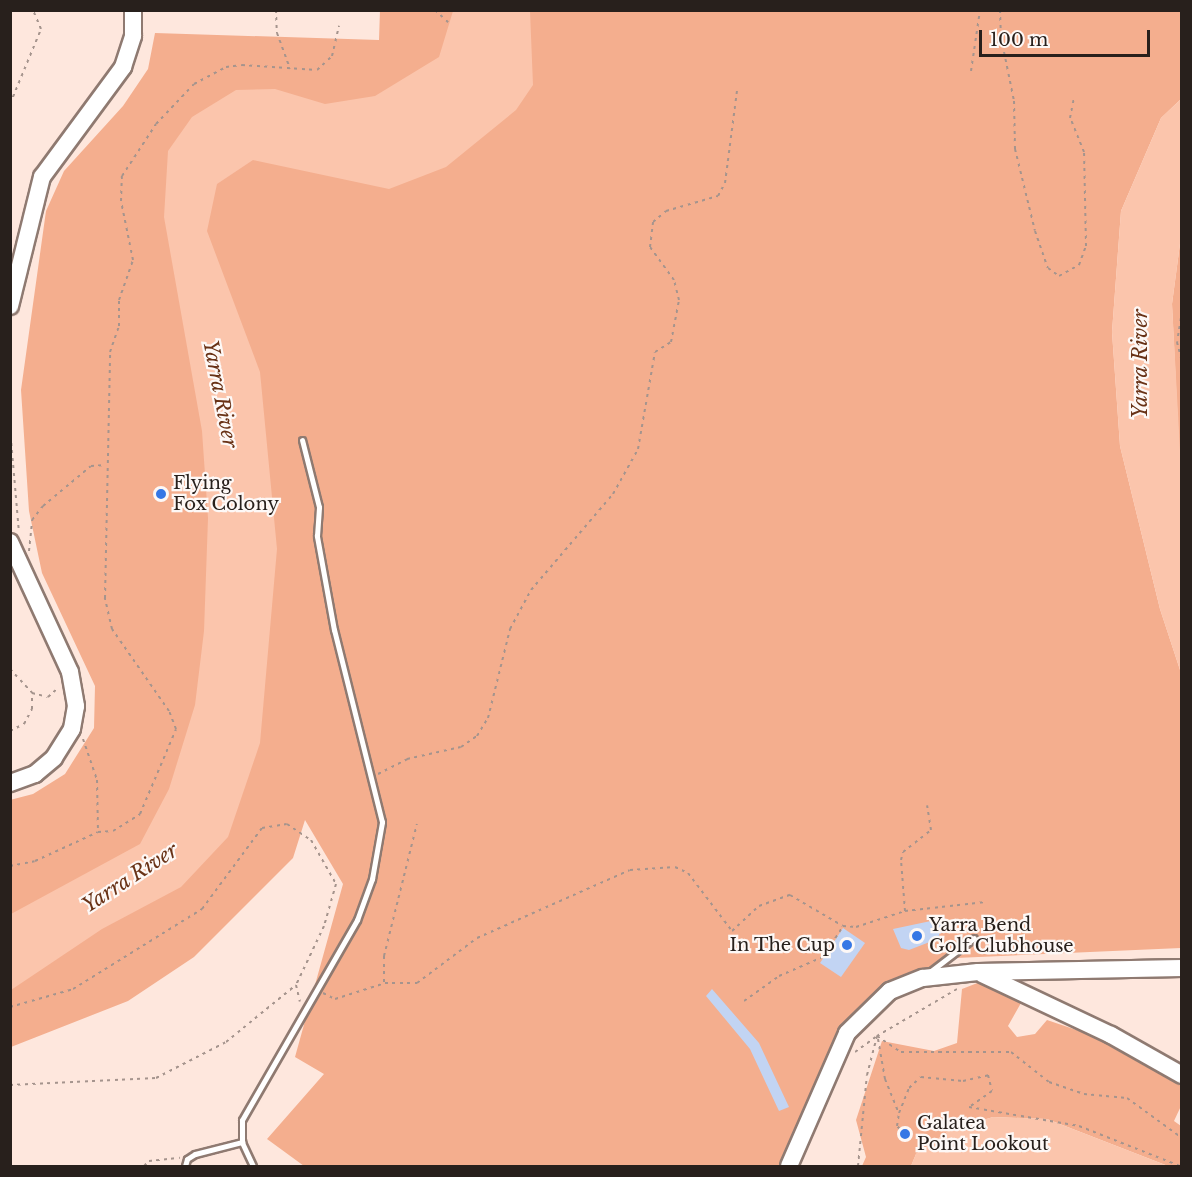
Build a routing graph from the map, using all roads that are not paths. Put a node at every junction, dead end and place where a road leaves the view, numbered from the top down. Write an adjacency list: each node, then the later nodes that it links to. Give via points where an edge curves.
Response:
1 (133, 10): 2 (street, via 133,36 123,67 60,148 39,185)
2 (10, 306)
3 (302, 440): 11 (lane, via 320,507 317,536 334,630 382,822 372,879 357,920 242,1120)
4 (10, 542): 5 (street, via 70,672 76,706 68,740 42,770)
5 (10, 783)
6 (974, 938): 9 (lane)
7 (1182, 968): 8 (street)
8 (978, 972): 9 (street); 10 (street, via 1111,1035)
9 (923, 978): 14 (street, via 874,1002 847,1033)
10 (1182, 1075)
11 (242, 1142): 12 (lane, via 187,1159); 13 (lane)
12 (185, 1167)
13 (253, 1167)
14 (789, 1167)

